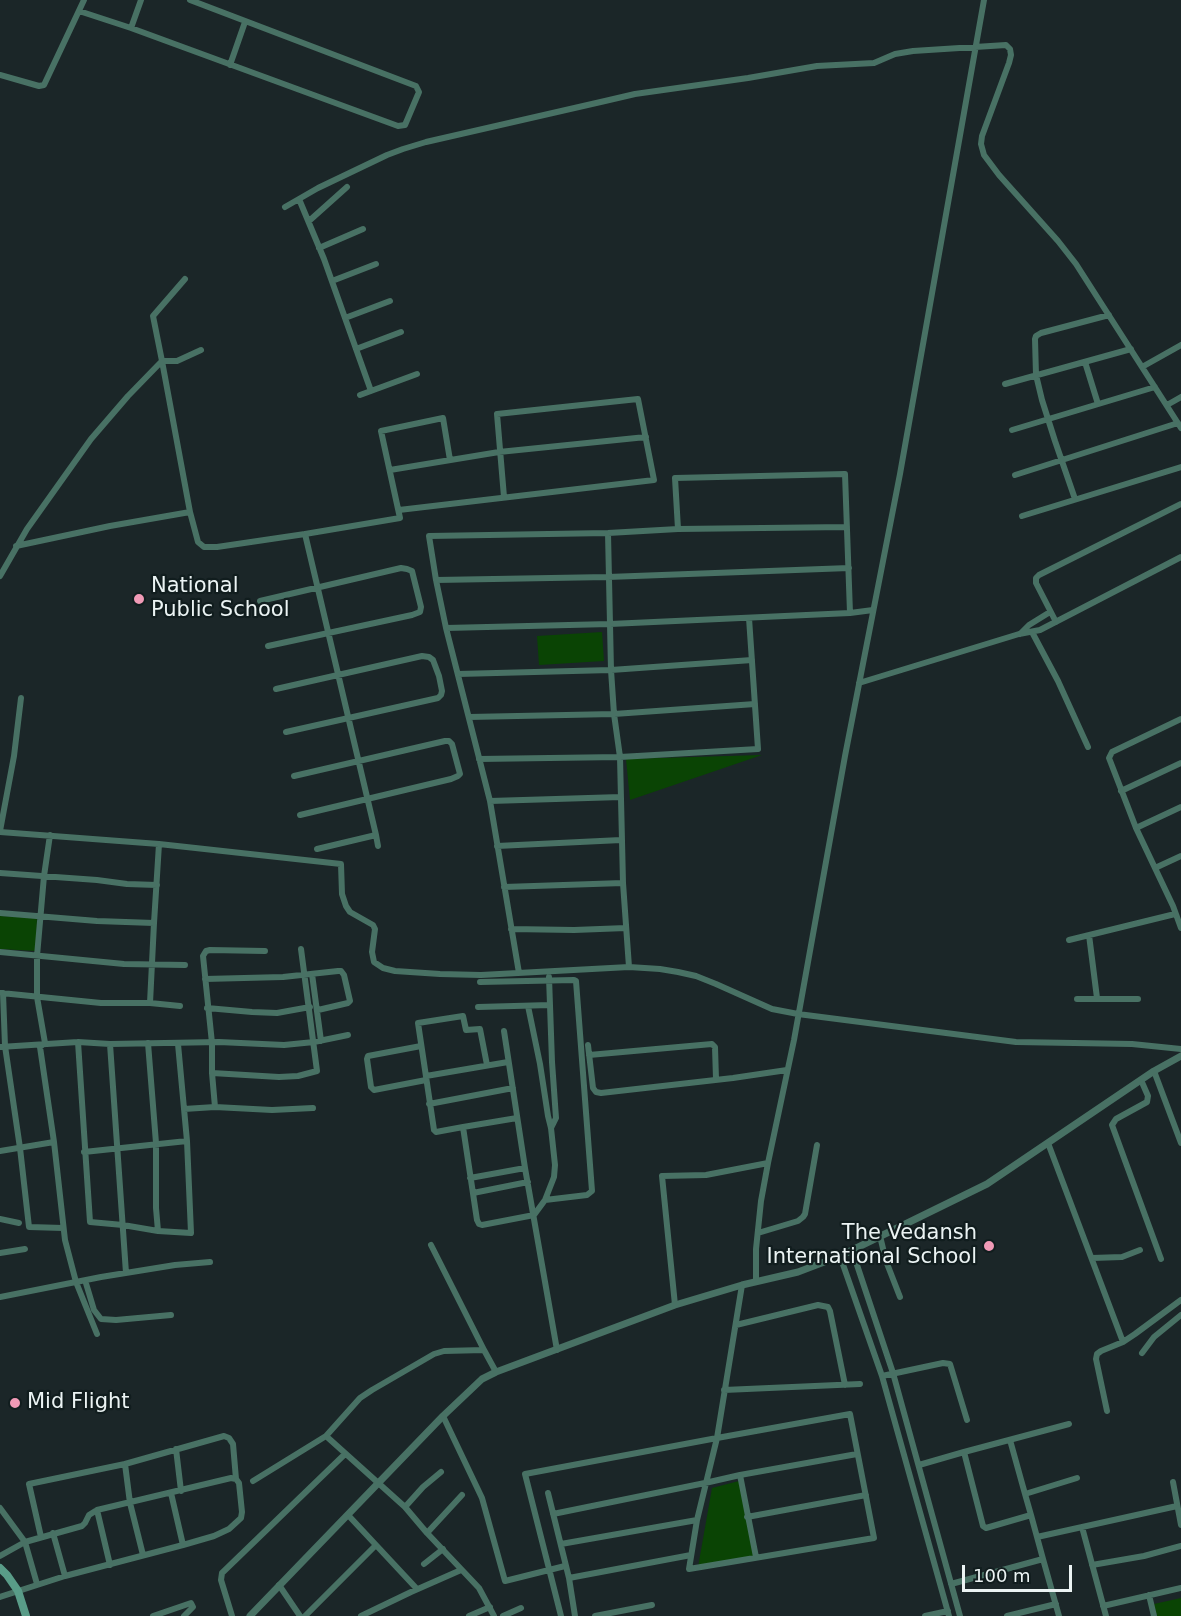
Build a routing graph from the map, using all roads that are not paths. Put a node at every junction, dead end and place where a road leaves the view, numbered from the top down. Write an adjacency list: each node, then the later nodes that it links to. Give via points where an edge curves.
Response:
1 (84, 0): 5 (street)
2 (141, 0): 7 (street)
3 (190, 0): 6 (street)
4 (984, 0): 8 (street)
5 (79, 11): 7 (street); 10 (street, via 44,85)
6 (245, 22): 9 (street); 9 (street, via 416,86 419,92 405,125 398,126)
7 (131, 28): 9 (street)
8 (975, 46): 12 (street, via 913,51 874,63 817,66 605,100 403,149); 21 (street, via 1006,45 1011,55 982,136 984,154 1067,252); 68 (street)
9 (230, 65)
10 (0, 75)
11 (347, 187): 14 (street)
12 (299, 199): 13 (street); 14 (street)
13 (285, 207)
14 (309, 221): 16 (street)
15 (363, 229): 16 (street)
16 (319, 248): 19 (street)
17 (376, 264): 19 (street)
18 (186, 279): 28 (street, via 153,316)
19 (332, 281): 22 (street)
20 (390, 301): 22 (street)
21 (1108, 315): 27 (street); 32 (street, via 1038,334)
22 (345, 318): 25 (street)
23 (401, 332): 25 (street)
24 (1181, 345): 30 (street)
25 (356, 349): 35 (street)
26 (201, 350): 28 (street, via 177,360)
27 (1131, 350): 29 (street); 30 (street)
28 (162, 361): 54 (street); 60 (street, via 90,439)
29 (1085, 362): 32 (street); 38 (street)
30 (1142, 367): 34 (street)
31 (417, 374): 35 (street)
32 (1036, 375): 33 (street); 40 (street)
33 (1005, 384)
34 (1155, 387): 38 (street); 39 (street)
35 (371, 392): 36 (street)
36 (360, 395)
37 (1181, 397): 39 (street)
38 (1098, 404): 40 (street)
39 (1167, 405): 41 (street)
40 (1048, 419): 42 (street); 46 (street)
41 (1180, 425): 46 (street)
42 (1012, 430)
43 (646, 437): 44 (street); 44 (street, via 638,399 497,414); 50 (street, via 654,480)
44 (499, 452): 45 (street); 50 (street)
45 (450, 460): 48 (street); 48 (street, via 443,418 381,431)
46 (1061, 460): 49 (street); 51 (street)
47 (1181, 467): 51 (street)
48 (390, 470): 53 (street)
49 (1015, 475)
50 (504, 497): 53 (street)
51 (1075, 499): 55 (street)
52 (1181, 504): 69 (street, via 1039,575 1036,583)
53 (399, 510): 59 (street, via 400,518)
54 (190, 512): 59 (street, via 198,542 204,547); 60 (street)
55 (1022, 516)
56 (847, 527): 57 (street); 57 (street, via 845,474 675,478); 62 (street)
57 (678, 528): 58 (street)
58 (608, 533): 64 (street); 65 (street, via 429,536)
59 (305, 534): 66 (street)
60 (16, 546): 63 (street)
61 (1181, 557): 72 (street)
62 (849, 568): 64 (street); 70 (street)
63 (0, 576)
64 (608, 577): 65 (street); 73 (street)
65 (436, 580): 74 (street)
66 (318, 588): 67 (street); 76 (street); 76 (street, via 401,568 412,571 421,607 420,612 412,615)
67 (260, 601)
68 (873, 610): 70 (street); 83 (street)
69 (1050, 612): 72 (street); 77 (street)
70 (850, 613): 71 (street)
71 (749, 618): 73 (street); 79 (street)
72 (1056, 622): 75 (street)
73 (610, 624): 74 (street); 80 (street)
74 (446, 628): 81 (street)
75 (1032, 632): 77 (street); 92 (street)
76 (329, 633): 78 (street); 82 (street)
77 (1019, 634): 83 (street)
78 (268, 646)
79 (752, 660): 80 (street); 86 (street)
80 (611, 670): 81 (street); 87 (street)
81 (458, 674): 88 (street)
82 (338, 676): 84 (street); 89 (street); 89 (street, via 422,657 433,660 439,676 442,691 438,698)
83 (859, 683): 158 (street)
84 (276, 689)
85 (21, 698): 105 (street)
86 (755, 704): 87 (street); 93 (street, via 758,749)
87 (614, 714): 88 (street); 93 (street)
88 (469, 717): 94 (street)
89 (348, 719): 91 (street); 95 (street)
90 (1181, 719): 98 (street, via 1112,752 1109,758)
91 (286, 732)
92 (1088, 747)
93 (620, 757): 94 (street); 99 (street)
94 (478, 759): 101 (street)
95 (358, 762): 97 (street); 100 (street); 100 (street, via 449,741 460,774)
96 (1181, 763): 98 (street)
97 (294, 776)
98 (1121, 791): 104 (street)
99 (621, 797): 101 (street); 108 (street)
100 (366, 799): 103 (street); 107 (street)
101 (490, 801): 111 (street)
102 (1181, 807): 104 (street)
103 (300, 815)
104 (1136, 828): 114 (street)
105 (0, 831): 106 (street)
106 (50, 835): 109 (street); 116 (street)
107 (376, 836): 110 (street); 112 (street)
108 (621, 840): 111 (street); 117 (street)
109 (159, 844): 118 (street); 140 (street, via 341,864 343,900 350,912 375,928 372,958 378,966 440,974)
110 (378, 846)
111 (497, 846): 119 (street)
112 (317, 849)
113 (1181, 856): 114 (street)
114 (1155, 868): 121 (street)
115 (0, 873): 116 (street)
116 (44, 876): 118 (street); 124 (street)
117 (623, 884): 119 (street); 126 (street)
118 (157, 885): 125 (street)
119 (504, 887): 128 (street)
120 (1181, 902): 121 (street)
121 (1173, 906): 123 (street)
122 (0, 913): 124 (street)
123 (1175, 914): 127 (street); 129 (street)
124 (40, 917): 125 (street); 134 (street)
125 (154, 923): 135 (street)
126 (626, 928): 128 (street); 137 (street)
127 (1181, 928)
128 (511, 929): 140 (street)
129 (1089, 935): 130 (street); 148 (street)
130 (1069, 940)
131 (302, 949): 141 (street)
132 (265, 951): 142 (street, via 206,951)
133 (0, 952): 134 (street)
134 (37, 956): 135 (street); 146 (street)
135 (152, 964): 136 (street); 150 (street)
136 (186, 965)
137 (629, 967): 138 (street); 158 (street, via 696,976 772,1009)
138 (549, 971): 140 (street); 143 (street)
139 (312, 974): 141 (street); 157 (street); 157 (street, via 341,971 350,1001)
140 (519, 974)
141 (304, 975): 142 (street); 154 (street)
142 (205, 979): 156 (street)
143 (549, 981): 144 (street); 151 (street); 207 (street, via 576,981 592,1189 587,1195)
144 (480, 982)
145 (2, 993): 146 (street); 170 (street)
146 (37, 997): 150 (street); 163 (street)
147 (1077, 999): 148 (street)
148 (1097, 999): 149 (street)
149 (1138, 999)
150 (150, 1003): 152 (street)
151 (550, 1005): 153 (street); 175 (street)
152 (180, 1006)
153 (528, 1006): 155 (street); 176 (street)
154 (310, 1007): 156 (street, via 277,1013); 161 (street)
155 (478, 1007)
156 (207, 1008): 165 (street)
157 (318, 1010): 161 (street)
158 (798, 1014): 171 (street, via 1016,1042); 178 (street)
159 (504, 1031): 174 (street)
160 (348, 1035): 161 (street)
161 (318, 1041): 165 (street, via 284,1045); 180 (street, via 317,1071 279,1077)
162 (78, 1042): 163 (street); 166 (street); 201 (street)
163 (45, 1043): 170 (street); 193 (street, via 40,1047)
164 (148, 1043): 166 (street); 167 (street); 194 (street)
165 (212, 1043): 167 (street); 180 (street)
166 (110, 1044): 199 (street)
167 (178, 1044): 188 (street)
168 (588, 1045): 172 (street)
169 (421, 1046): 177 (street, via 418,1023 463,1016 466,1030 480,1029); 181 (street); 181 (street, via 368,1056 371,1087 374,1090)
170 (3, 1047): 198 (street)
171 (1181, 1049)
172 (589, 1055): 182 (street, via 593,1088 601,1093); 182 (street, via 712,1044)
173 (1181, 1056): 179 (street)
174 (508, 1062): 177 (street); 184 (street)
175 (552, 1062): 176 (street); 191 (street, via 556,1118)
176 (540, 1064): 191 (street)
177 (487, 1065): 181 (street)
178 (787, 1070): 182 (street); 202 (street)
179 (1154, 1071): 183 (street); 196 (street)
180 (212, 1073): 186 (street)
181 (426, 1078): 185 (street)
182 (716, 1079)
183 (1141, 1080): 195 (street); 223 (street, via 1147,1102 1112,1125)
184 (513, 1088): 185 (street); 189 (street)
185 (429, 1104): 190 (street, via 434,1131)
186 (215, 1107): 187 (street); 188 (street)
187 (313, 1108)
188 (184, 1109): 192 (street)
189 (518, 1118): 190 (street); 203 (street)
190 (463, 1127): 204 (street)
191 (551, 1128): 207 (street, via 555,1171)
192 (187, 1141): 194 (street); 213 (street, via 190,1233)
193 (54, 1142): 198 (street); 212 (street)
194 (156, 1143): 199 (street); 213 (street)
195 (1048, 1143): 215 (street, via 987,1184); 222 (street)
196 (1181, 1143)
197 (817, 1146): 214 (street, via 803,1217)
198 (20, 1148): 200 (street); 212 (street, via 29,1227)
199 (118, 1148): 201 (street); 211 (street)
200 (0, 1150)
201 (84, 1152): 211 (street, via 90,1222)
202 (768, 1163): 214 (street); 233 (street, via 706,1175 662,1176)
203 (525, 1168): 204 (street); 205 (street)
204 (470, 1178): 206 (street)
205 (528, 1182): 206 (street); 208 (street)
206 (472, 1193): 208 (street, via 479,1224)
207 (545, 1200): 208 (street)
208 (534, 1215): 240 (street)
209 (0, 1219): 210 (street)
210 (19, 1223)
211 (123, 1225): 213 (street); 225 (street)
212 (63, 1227): 228 (street)
213 (158, 1231)
214 (758, 1233): 227 (street)
215 (880, 1236): 218 (street); 231 (street)
216 (431, 1245): 239 (street)
217 (25, 1249): 220 (street)
218 (852, 1250): 221 (street); 243 (street)
219 (1140, 1250): 222 (street, via 1122,1257)
220 (0, 1252)
221 (840, 1256): 227 (street, via 798,1272); 244 (street)
222 (1092, 1258): 238 (street)
223 (1161, 1259)
224 (210, 1262): 225 (street)
225 (126, 1274): 226 (street)
226 (85, 1280): 228 (street); 234 (street, via 94,1310 101,1319)
227 (756, 1281): 229 (street)
228 (76, 1282): 230 (street); 237 (street)
229 (742, 1285): 233 (street); 236 (street)
230 (0, 1297)
231 (900, 1297)
232 (1181, 1300): 238 (street)
233 (675, 1305): 240 (street)
234 (171, 1315)
235 (1181, 1315): 241 (street, via 1154,1337)
236 (736, 1325): 246 (street, via 818,1305 828,1306); 247 (street)
237 (97, 1334)
238 (1123, 1342): 248 (street, via 1097,1354)
239 (484, 1350): 242 (street); 252 (street, via 434,1354 360,1398)
240 (557, 1350): 242 (street)
241 (1142, 1353)
242 (496, 1372): 249 (street, via 482,1379)
243 (893, 1373): 244 (street); 250 (street, via 950,1364); 260 (street)
244 (882, 1376): 326 (street)
245 (860, 1384): 246 (street)
246 (845, 1385): 247 (street)
247 (724, 1390): 253 (street)
248 (1107, 1411)
249 (443, 1416): 268 (street); 308 (street, via 482,1498 505,1581)
250 (967, 1420)
251 (1069, 1424): 254 (street)
252 (326, 1436): 257 (street); 265 (street)
253 (717, 1438): 258 (street, via 850,1414); 267 (street); 308 (street, via 525,1474)
254 (1010, 1440): 256 (street); 272 (street)
255 (176, 1449): 259 (street); 264 (street, via 229,1438); 269 (street)
256 (964, 1452): 260 (street); 282 (street, via 984,1527)
257 (345, 1454): 268 (street); 330 (street, via 222,1573)
258 (857, 1454): 262 (street); 274 (street)
259 (124, 1464): 275 (street); 289 (street, via 29,1484)
260 (919, 1465): 312 (street)
261 (441, 1472): 278 (street)
262 (740, 1475): 267 (street); 283 (street)
263 (1077, 1478): 272 (street)
264 (236, 1479): 269 (street); 293 (street, via 242,1512 237,1523)
265 (253, 1481)
266 (1173, 1482): 276 (street)
267 (705, 1483): 280 (street); 284 (street)
268 (378, 1484): 278 (street); 281 (street)
269 (181, 1491): 270 (street)
270 (171, 1493): 275 (street); 293 (street)
271 (548, 1493): 280 (street)
272 (1025, 1494): 282 (street)
273 (462, 1495): 288 (street)
274 (866, 1495): 283 (street); 300 (street, via 874,1538)
275 (130, 1503): 279 (street); 297 (street)
276 (1177, 1506): 285 (street); 286 (street)
277 (0, 1508): 291 (street)
278 (405, 1508): 288 (street)
279 (97, 1510): 287 (street, via 81,1526); 303 (street)
280 (553, 1514): 292 (street)
281 (348, 1515): 294 (street); 313 (street)
282 (1031, 1515): 290 (street)
283 (747, 1517): 300 (street)
284 (697, 1520): 292 (street); 298 (street)
285 (1181, 1526)
286 (1082, 1527): 290 (street); 304 (street)
287 (53, 1533): 289 (street); 309 (street)
288 (427, 1533): 296 (street)
289 (41, 1537): 291 (street)
290 (1037, 1538): 301 (street)
291 (25, 1542): 299 (street); 311 (street)
292 (561, 1544): 305 (street)
293 (183, 1545): 297 (street)
294 (376, 1545): 315 (street); 332 (street)
295 (1181, 1546): 304 (street)
296 (443, 1549): 302 (street); 307 (street)
297 (143, 1555): 303 (street)
298 (691, 1555): 300 (street, via 689,1569); 310 (street)
299 (0, 1556)
300 (756, 1557)
301 (1043, 1559): 312 (street); 319 (street)
302 (424, 1564)
303 (110, 1565): 309 (street)
304 (1092, 1565): 321 (street)
305 (565, 1566): 308 (street); 310 (street)
306 (0, 1568): 316 (main road)
307 (461, 1570): 315 (street); 322 (street, via 479,1588)
308 (549, 1570): 337 (street)
309 (64, 1576): 311 (street)
310 (569, 1578): 338 (street)
311 (37, 1584): 316 (street)
312 (951, 1584): 341 (street)
313 (279, 1585): 325 (street); 331 (street)
314 (1181, 1588): 317 (street)
315 (417, 1590): 333 (street)
316 (18, 1592): 318 (street); 327 (main road)
317 (1149, 1595): 321 (street); 345 (street)
318 (0, 1597)
319 (1056, 1604): 342 (street); 343 (street)
320 (652, 1605): 324 (street)
321 (1103, 1606): 344 (street)
322 (490, 1607): 334 (street); 335 (street)
323 (521, 1608): 336 (street)
324 (621, 1613): 339 (street)
325 (255, 1614)
326 (949, 1614): 340 (street)
327 (26, 1616)
328 (153, 1616): 329 (street, via 191,1603)
329 (184, 1616)
330 (232, 1616)
331 (300, 1616)
332 (305, 1616)
333 (361, 1616)
334 (469, 1616)
335 (495, 1616)
336 (503, 1616)
337 (561, 1616)
338 (575, 1616)
339 (595, 1616)
340 (925, 1616)
341 (960, 1616)
342 (1007, 1616)
343 (1059, 1616)
344 (1106, 1616)
345 (1154, 1616)

